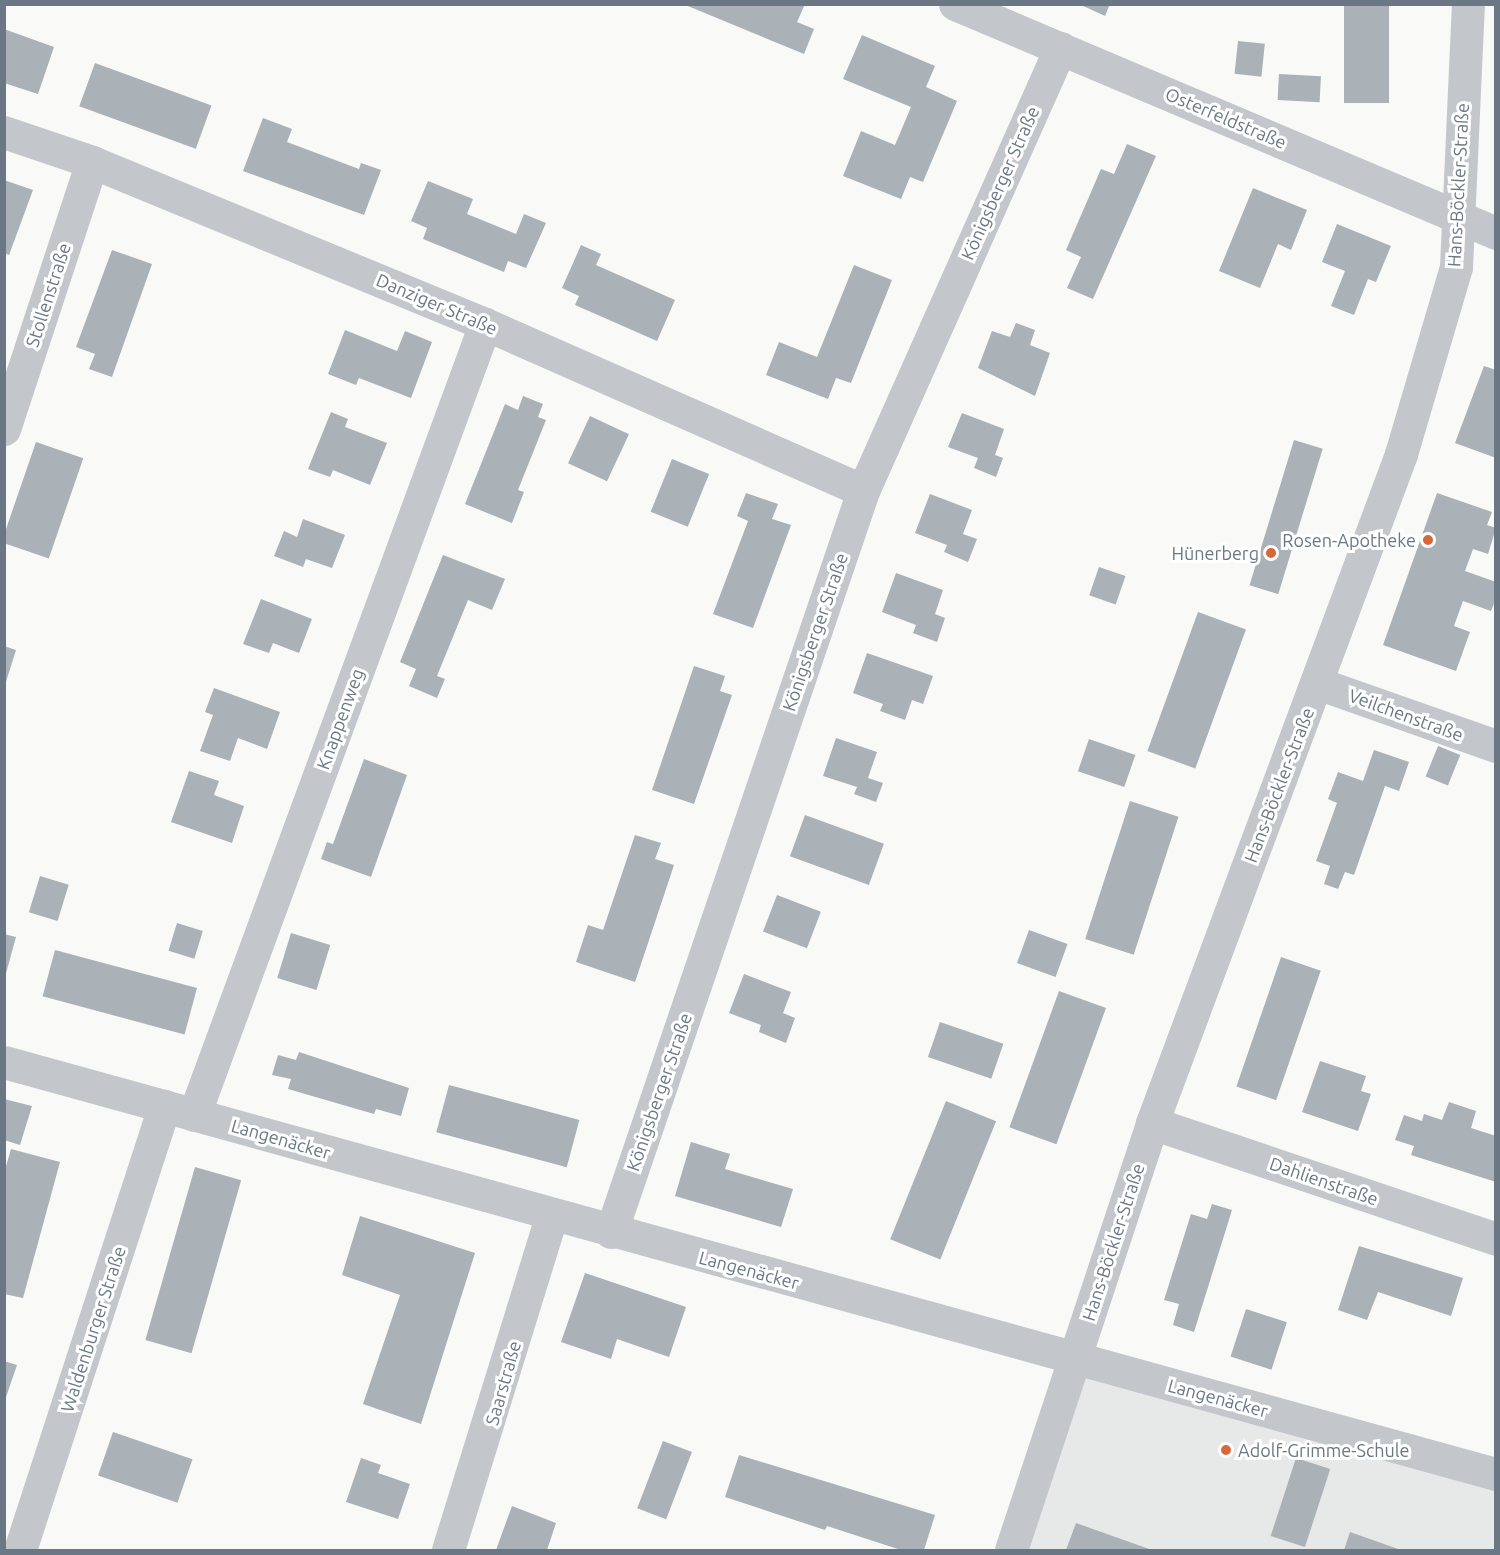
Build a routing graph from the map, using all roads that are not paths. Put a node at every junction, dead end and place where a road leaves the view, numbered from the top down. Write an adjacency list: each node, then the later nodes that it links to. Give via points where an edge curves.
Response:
1 (1468, 4): 6 (street, Hans-Böckler-Straße)
2 (960, 6): 3 (street, Osterfeldstraße)
3 (1060, 48): 6 (street, Osterfeldstraße); 10 (street, Königsberger Straße)
4 (4, 132): 5 (street, Danziger Straße)
5 (92, 162): 8 (street, Danziger Straße); 9 (street, Stollenstraße)
6 (1458, 217): 7 (street, Osterfeldstraße); 11 (street, Hans-Böckler-Straße, via 1456,267 1401,454)
7 (1496, 233)
8 (485, 324): 10 (street, Danziger Straße); 15 (street, Knappenweg)
9 (4, 429)
10 (863, 491): 18 (street, Königsberger Straße)
11 (1317, 683): 12 (street, Veilchenstraße); 16 (street, Hans-Böckler-Straße)
12 (1496, 746)
13 (4, 1062): 14 (street, Langenäcker)
14 (164, 1106): 15 (street, Langenäcker); 22 (street, Waldenburger Straße)
15 (194, 1115): 17 (street, Langenäcker)
16 (1152, 1123): 19 (street, Dahlienstraße); 20 (street, Hans-Böckler-Straße)
17 (552, 1215): 18 (street, Langenäcker); 23 (street, Saarstraße)
18 (611, 1232): 20 (street, Langenäcker)
19 (1496, 1239)
20 (1075, 1359): 21 (street, Langenäcker); 24 (street, Hans-Böckler-Straße)
21 (1496, 1474)
22 (20, 1551)
23 (448, 1551)
24 (1011, 1551)

